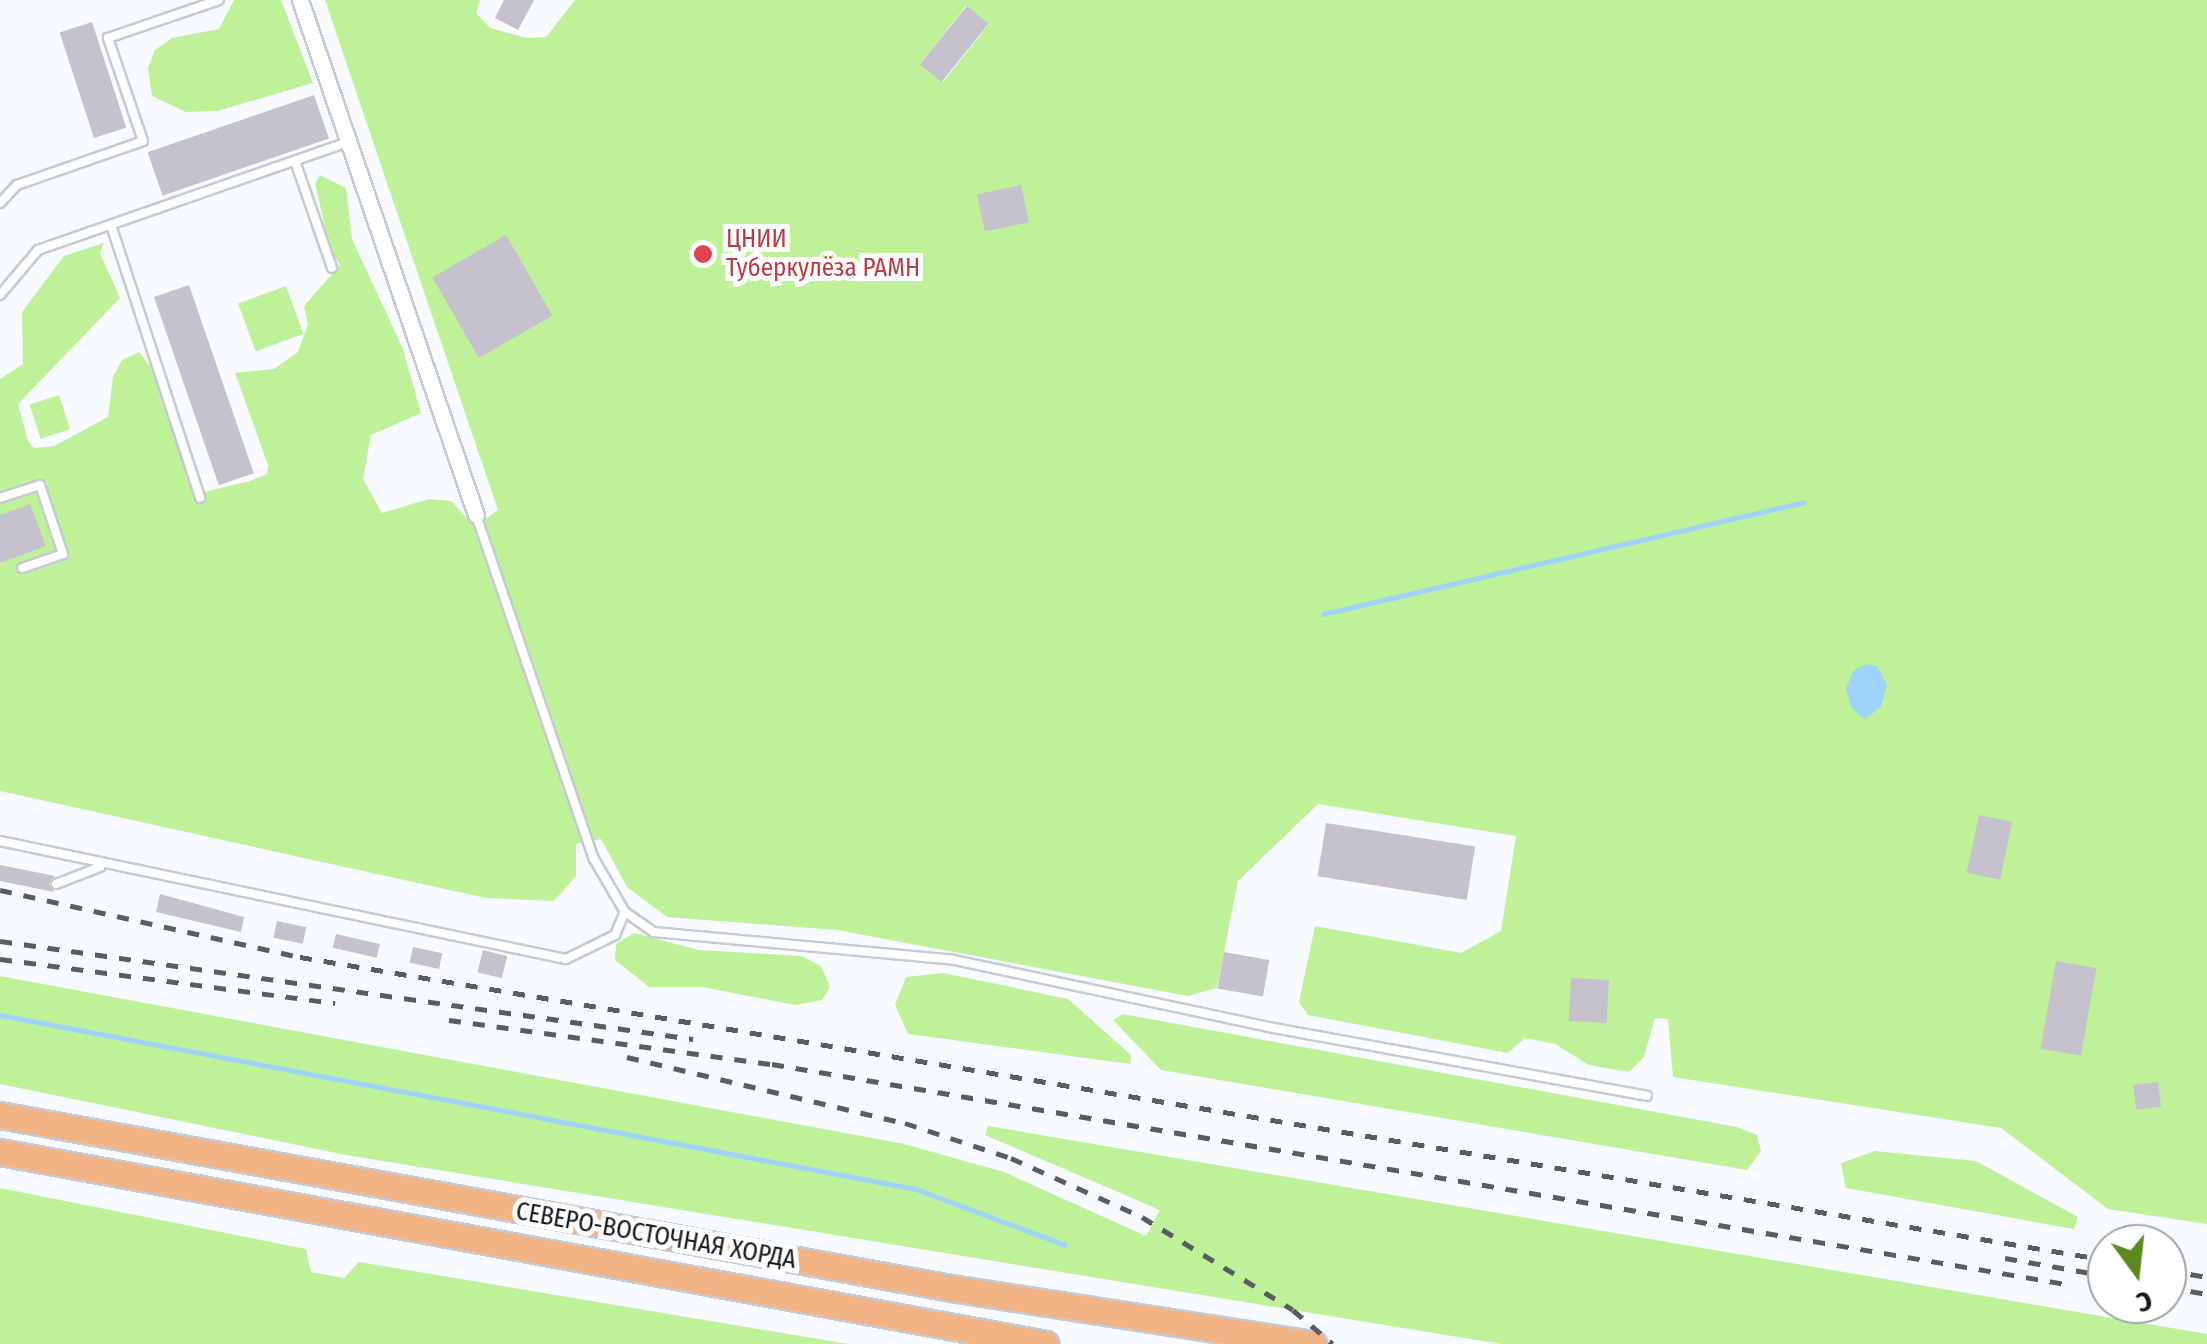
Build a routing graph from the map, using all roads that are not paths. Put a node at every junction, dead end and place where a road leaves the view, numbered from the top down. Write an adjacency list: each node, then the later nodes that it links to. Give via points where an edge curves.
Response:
1 (219, 0): 5 (lane, via 108,38 143,141 17,185)
2 (300, 0): 3 (street)
3 (349, 142): 4 (lane); 11 (street)
4 (295, 161): 6 (lane); 7 (lane)
5 (0, 203)
6 (111, 225): 8 (lane, via 38,250); 10 (lane)
7 (332, 268)
8 (0, 295)
9 (0, 498): 12 (lane, via 40,485 63,554)
10 (200, 498)
11 (476, 515): 16 (lane, via 594,859)
12 (22, 568)
13 (0, 841): 14 (lane)
14 (100, 866): 15 (lane); 16 (lane, via 566,960 615,936)
15 (56, 884)
16 (625, 912): 17 (lane, via 654,932 954,960)
17 (1647, 1096)
18 (0, 1115): 21 (main road, СЕВЕРО-ВОСТОЧНАЯ ХОРДА, via 951,1288)
19 (0, 1152): 20 (main road, СЕВЕРО-ВОСТОЧНАЯ ХОРДА)
20 (1046, 1344)
21 (1314, 1344)

